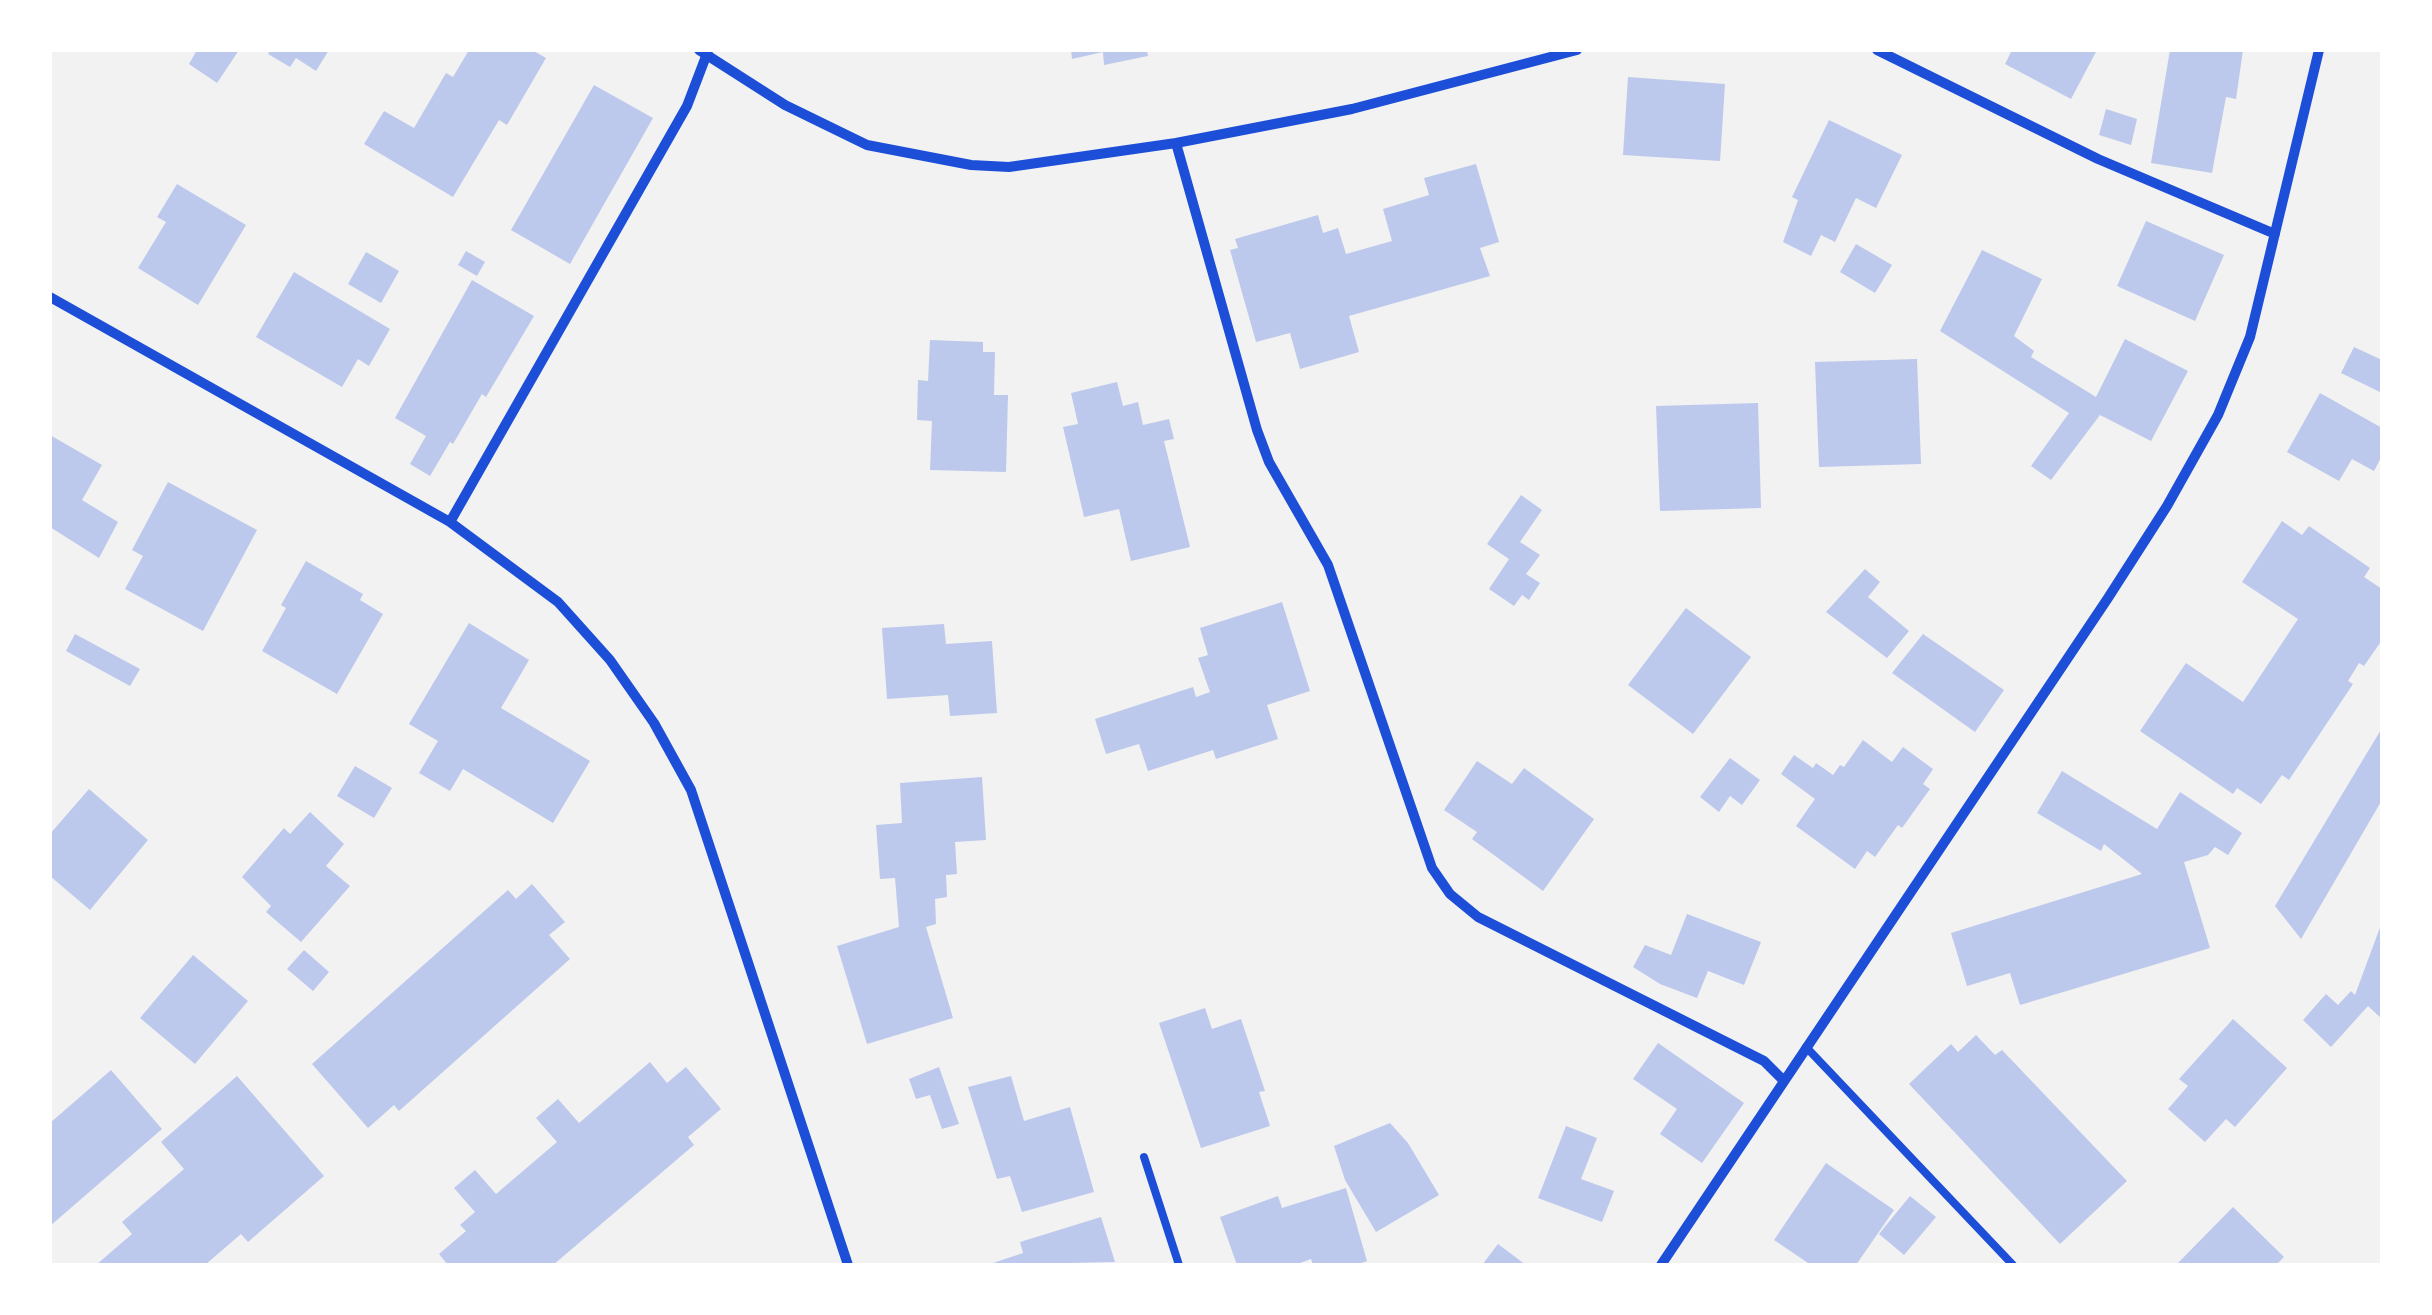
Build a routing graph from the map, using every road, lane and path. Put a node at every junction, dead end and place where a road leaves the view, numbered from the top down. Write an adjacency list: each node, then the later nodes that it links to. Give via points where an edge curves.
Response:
1 (1577, 50): 5 (street, via 1352,109)
2 (1878, 50): 6 (street, via 2098,159)
3 (2320, 50): 6 (street)
4 (706, 52): 5 (street, via 786,105 867,146 1009,167); 8 (street, via 687,106)
5 (1176, 143): 10 (street, via 1268,462 1328,565 1432,868 1478,916 1764,1060)
6 (2275, 234): 9 (street, via 2250,337 2218,415 2167,506)
7 (50, 297): 8 (street)
8 (450, 522): 12 (street, via 558,602 610,660 691,790)
9 (1806, 1047): 10 (street); 15 (lane)
10 (1784, 1081): 14 (street)
11 (1144, 1157): 13 (lane)
12 (848, 1265)
13 (1179, 1265)
14 (1661, 1265)
15 (2013, 1265)

